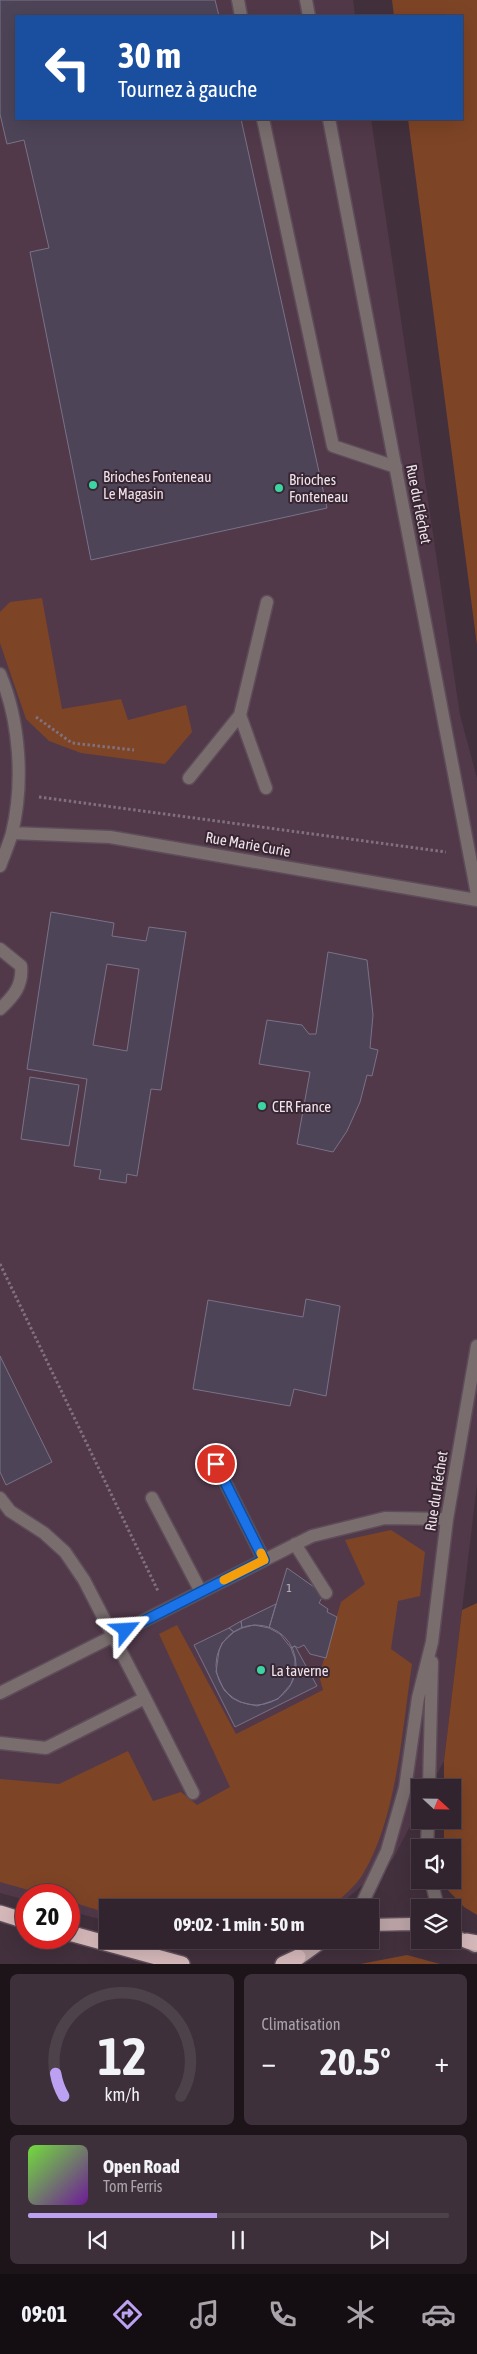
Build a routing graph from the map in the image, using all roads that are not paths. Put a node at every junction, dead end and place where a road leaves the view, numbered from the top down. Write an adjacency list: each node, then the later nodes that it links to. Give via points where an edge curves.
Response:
1 (238, 0): 3 (street)
2 (306, 0): 4 (street)
3 (241, 15)
4 (309, 15)
5 (263, 120): 7 (street, via 333,446)
6 (329, 120): 7 (street, Rue du Fléchet)
7 (396, 467): 14 (street, Rue du Fléchet)
8 (267, 602): 10 (street)
9 (0, 674): 13 (street, via 13,716 18,754 18,794)
10 (240, 716): 11 (street); 12 (street)
11 (189, 778)
12 (266, 788)
13 (12, 834): 15 (street); 17 (street, Rue Marie Curie, via 110,836)
14 (473, 854): 16 (street, Rue du Fléchet)
15 (0, 866)
16 (477, 894)
17 (477, 900)
18 (0, 949): 19 (street, via 21,966 22,974 19,986)
19 (0, 1009)
20 (477, 1346): 24 (street, Rue du Fléchet)
21 (216, 1464): 26 (street)
22 (0, 1498): 29 (street, via 10,1511 44,1533 65,1552 84,1580)
23 (152, 1498): 27 (street)
24 (447, 1519): 25 (street, via 385,1518 312,1536); 30 (street, Rue du Fléchet)
25 (295, 1544): 26 (street); 28 (street)
26 (264, 1560): 27 (street)
27 (201, 1592): 29 (street)
28 (326, 1593)
29 (112, 1637): 31 (street); 32 (street)
30 (432, 1642): 34 (street, Rue du Fléchet); 36 (street, Rue du Fléchet, via 418,1698 405,1788 387,1851)
31 (0, 1693)
32 (145, 1698): 33 (street, via 46,1748); 35 (street)
33 (0, 1742)
34 (429, 1779)
35 (193, 1792)
36 (364, 1899)
37 (0, 1913): 38 (highway)
38 (15, 1918)
39 (411, 1924): 40 (main road)
40 (379, 1925)
41 (80, 1936): 46 (highway)
42 (461, 1938): 43 (main road)
43 (474, 1944)
44 (312, 1949): 45 (main road)
45 (295, 1960): 47 (highway)
46 (182, 1964)
47 (283, 1964)

